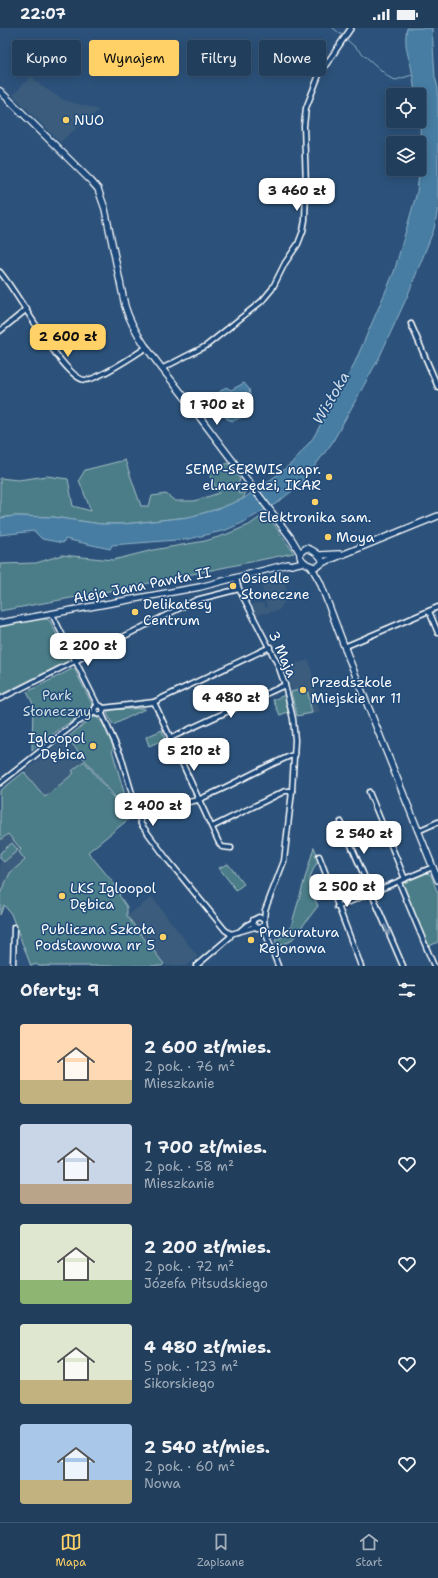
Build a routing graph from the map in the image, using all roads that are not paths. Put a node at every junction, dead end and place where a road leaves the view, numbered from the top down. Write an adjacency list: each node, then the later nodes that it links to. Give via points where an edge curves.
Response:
1 (352, 28): 8 (street, via 319,75 306,108 306,186 303,231 298,244 272,289 262,301 206,346)
2 (0, 91): 7 (street, via 98,189 105,209 128,316)
3 (1, 274): 4 (street)
4 (27, 309): 6 (street); 7 (street, via 58,359 73,375 82,379 105,372)
5 (412, 324): 9 (street)
6 (0, 331)
7 (147, 347): 8 (street)
8 (163, 368): 11 (street)
9 (438, 387)
10 (438, 516): 13 (street)
11 (291, 538): 12 (street); 14 (street)
12 (306, 548): 14 (street); 15 (street)
13 (345, 553): 15 (street); 18 (street)
14 (300, 554): 16 (street); 17 (street, Aleja Jana Pawła II)
15 (320, 556): 18 (street)
16 (304, 562): 17 (street, Aleja Jana Pawła II); 19 (street)
17 (288, 564): 20 (street, Aleja Jana Pawła II)
18 (320, 565): 19 (street); 21 (street)
19 (311, 566): 21 (street)
20 (236, 578): 22 (street, 3 Maja); 25 (street, Aleja Jana Pawła II)
21 (320, 582): 29 (street)
22 (239, 589): 28 (street, 3 Maja); 30 (street, via 196,600)
23 (438, 607): 24 (street)
24 (429, 611): 27 (street); 29 (street)
25 (52, 614): 26 (street, Aleja Jana Pawła II); 30 (street)
26 (0, 623)
27 (438, 633)
28 (270, 647): 31 (street, 3 Maja); 33 (street)
29 (344, 647): 48 (street)
30 (76, 661): 32 (street); 34 (street)
31 (285, 685): 38 (street); 39 (street, 3 Maja, via 293,719)
32 (0, 699)
33 (154, 702): 35 (street); 38 (street)
34 (98, 706): 35 (street); 36 (street)
35 (103, 708): 37 (street)
36 (95, 712): 37 (street, via 98,715); 40 (street, via 76,723)
37 (102, 714): 44 (street, via 121,756)
38 (170, 738): 43 (street)
39 (295, 755): 41 (street, 3 Maja); 43 (street)
40 (0, 783)
41 (292, 791): 47 (street, via 285,791); 57 (street, 3 Maja, via 284,861)
42 (369, 792): 52 (street)
43 (198, 800): 44 (street); 47 (street)
44 (137, 813): 65 (street, via 141,824 167,859)
45 (341, 822): 55 (street)
46 (438, 822): 48 (street)
47 (212, 827): 49 (street, via 222,847)
48 (418, 831): 51 (street)
49 (231, 848)
50 (319, 856): 56 (street)
51 (433, 867): 52 (street); 53 (street)
52 (405, 879): 54 (street)
53 (438, 880)
54 (399, 882): 55 (street); 71 (street)
55 (372, 894): 56 (street); 70 (street, one-way to 70)
56 (338, 907): 69 (street)
57 (265, 910): 58 (street, 3 Maja); 60 (street, 3 Maja)
58 (258, 917): 59 (street); 60 (street)
59 (253, 922): 62 (street); 63 (street)
60 (264, 922): 62 (street, via 262,927); 64 (street, 3 Maja)
61 (14, 927): 66 (street)
62 (256, 928): 63 (street); 64 (street)
63 (241, 930): 65 (street)
64 (266, 934): 68 (street, 3 Maja)
65 (231, 936): 67 (street)
66 (13, 966)
67 (196, 966)
68 (278, 966)
69 (361, 966)
70 (403, 966)
71 (434, 966)

